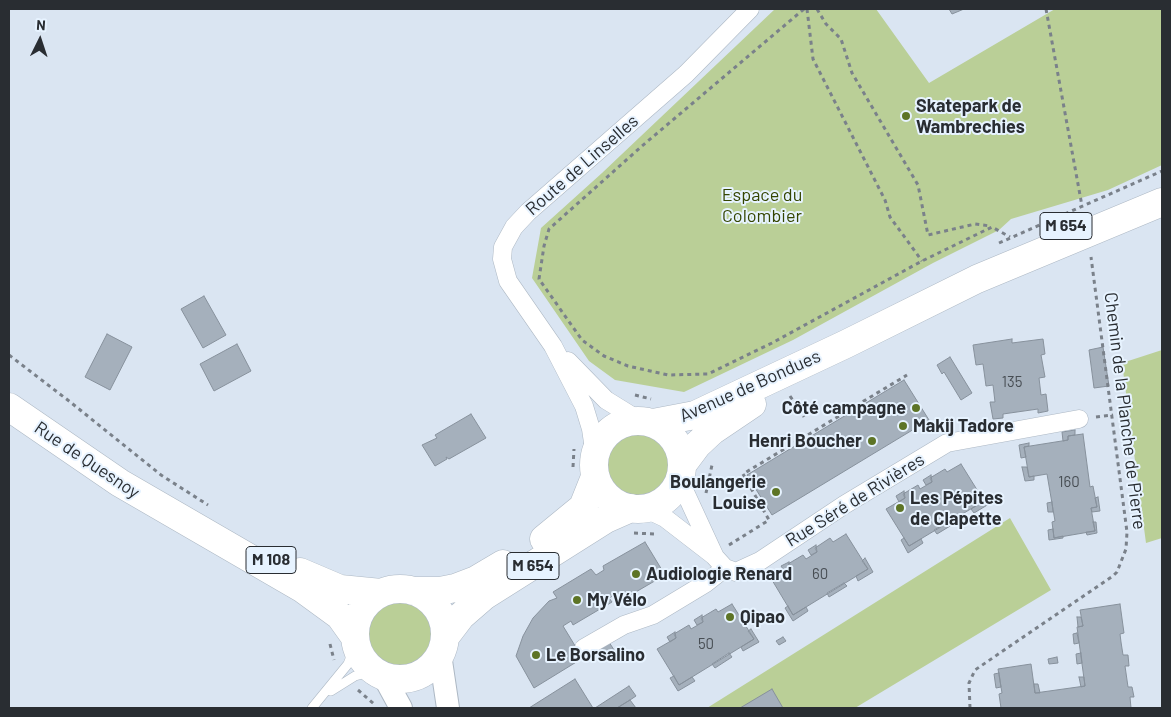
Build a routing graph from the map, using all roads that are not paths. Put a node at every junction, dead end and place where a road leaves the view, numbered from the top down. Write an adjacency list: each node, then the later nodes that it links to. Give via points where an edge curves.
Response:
1 (750, 9): 6 (street, Route de Linselles, via 706,55 528,212 507,237 502,253 503,270 514,292)
2 (1162, 185): 4 (main road, Avenue de Bondues / M 654, via 1060,222 1016,248)
3 (1162, 202): 4 (main road, Avenue de Bondues / M 654)
4 (977, 278): 5 (main road, Avenue de Bondues / M 654)
5 (846, 344): 9 (main road, Avenue de Bondues / M 654, via 694,415); 11 (main road, Avenue de Bondues / M 654, via 717,427 697,445)
6 (553, 346): 9 (street, Route de Linselles, via 606,400); 10 (street, Route de Linselles, via 584,406 591,429)
7 (9, 407): 12 (main road, Rue de Quesnoy / M 108, via 120,483)
8 (1079, 420): 14 (street, Rue Séré de Rivières, via 947,443 844,505 754,565 736,572)
9 (646, 422): 10 (main road, via 624,423 611,430); 11 (main road, via 666,430 674,440 680,450)
10 (584, 463): 13 (main road, via 610,499); 15 (main road, M 654, via 583,507 565,524 483,576 455,588)
11 (681, 470): 13 (main road, via 677,486 668,497); 14 (street, via 685,492)
12 (167, 510): 16 (main road, Rue de Quesnoy / M 108, via 334,587 353,592); 17 (main road, Rue de Quesnoy / M 108, via 314,596 340,616)
13 (633, 516): 14 (street, via 665,518); 18 (main road, M 654, via 599,523 484,596 462,616)
14 (720, 563): 19 (street, via 706,583 653,615 624,625)
15 (413, 590): 16 (main road, via 397,588); 18 (main road, via 427,597 437,608 444,622)
16 (381, 593): 17 (main road, via 360,611 355,625)
17 (355, 641): 20 (main road, via 363,659); 21 (lane, via 348,664)
18 (443, 645): 20 (main road, via 429,669 412,677 398,679); 24 (street)
19 (584, 648)
20 (379, 673): 21 (lane, via 355,676); 23 (street)
21 (321, 699): 22 (lane)
22 (312, 708)
23 (401, 708)
24 (448, 708)

